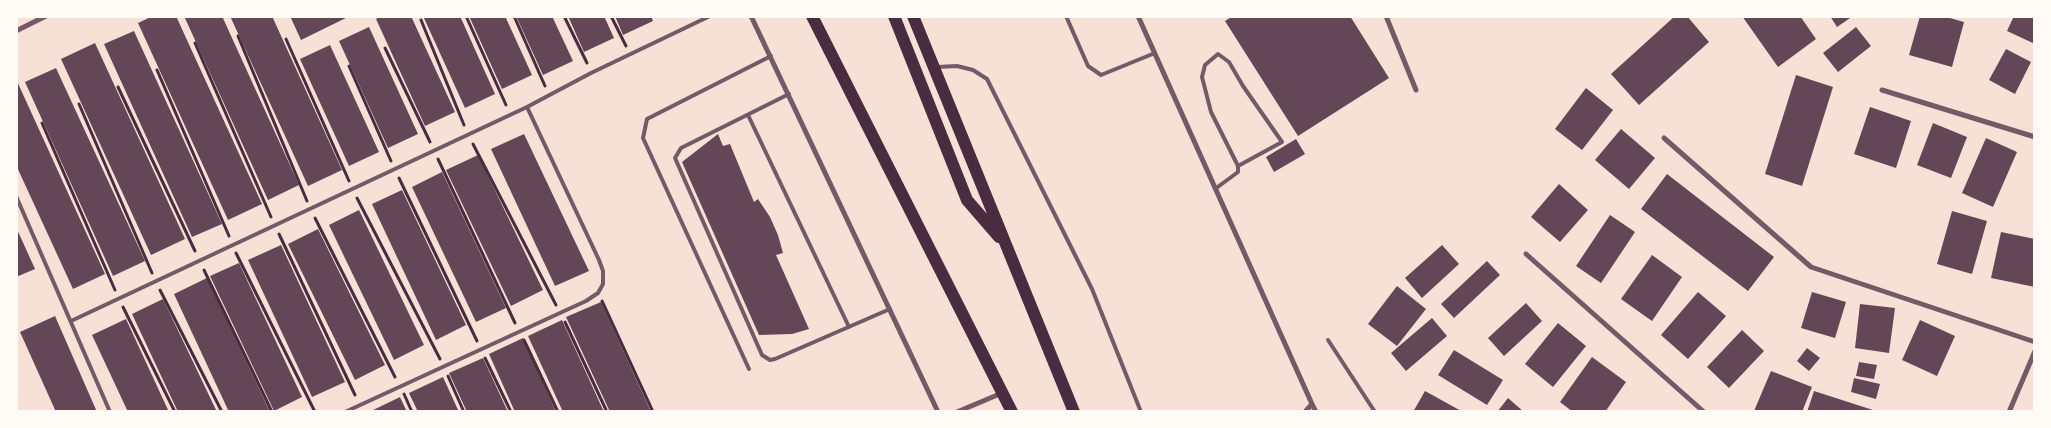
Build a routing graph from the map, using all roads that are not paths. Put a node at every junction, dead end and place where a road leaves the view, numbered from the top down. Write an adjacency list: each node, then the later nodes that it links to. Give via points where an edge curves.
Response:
1 (46, 16): 10 (street)
2 (710, 16): 17 (lane)
3 (752, 16): 12 (street)
4 (894, 16): 24 (highway, via 967,200)
5 (912, 16): 13 (highway)
6 (1066, 16): 11 (lane, via 1088,66 1101,75)
7 (1138, 16): 11 (street)
8 (1386, 16): 14 (street)
9 (815, 20): 33 (highway)
10 (16, 32)
11 (1155, 53): 22 (street)
12 (771, 56): 16 (street); 32 (lane, via 647,119 643,138)
13 (933, 67): 24 (highway); 41 (lane, via 957,66 973,70 987,80 1092,289)
14 (1416, 90)
15 (1882, 90): 19 (street)
16 (789, 94): 18 (lane); 26 (street)
17 (527, 107): 27 (lane); 36 (lane, via 599,260 603,284 598,293)
18 (748, 114): 28 (lane); 28 (lane, via 681,148 675,158 762,355 774,359)
19 (2035, 137)
20 (1664, 138): 30 (street, via 1811,267)
21 (1238, 166): 21 (lane, via 1282,142 1229,62 1218,54 1205,65 1202,76 1211,112); 22 (lane, via 1238,172)
22 (1215, 190): 34 (street)
23 (16, 196): 27 (lane)
24 (1005, 244): 40 (highway)
25 (1526, 254): 45 (street)
26 (890, 309): 28 (lane); 37 (street)
27 (71, 321): 35 (lane)
28 (849, 326)
29 (1328, 340): 44 (lane)
30 (2035, 342)
31 (2035, 351): 46 (street)
32 (749, 369)
33 (1003, 392): 38 (street); 39 (highway)
34 (1312, 404): 42 (street); 43 (street)
35 (110, 412)
36 (345, 412)
37 (938, 412)
38 (956, 412)
39 (1012, 412)
40 (1074, 412)
41 (1141, 412)
42 (1305, 412)
43 (1316, 412)
44 (1375, 412)
45 (1704, 412)
46 (2009, 412)

